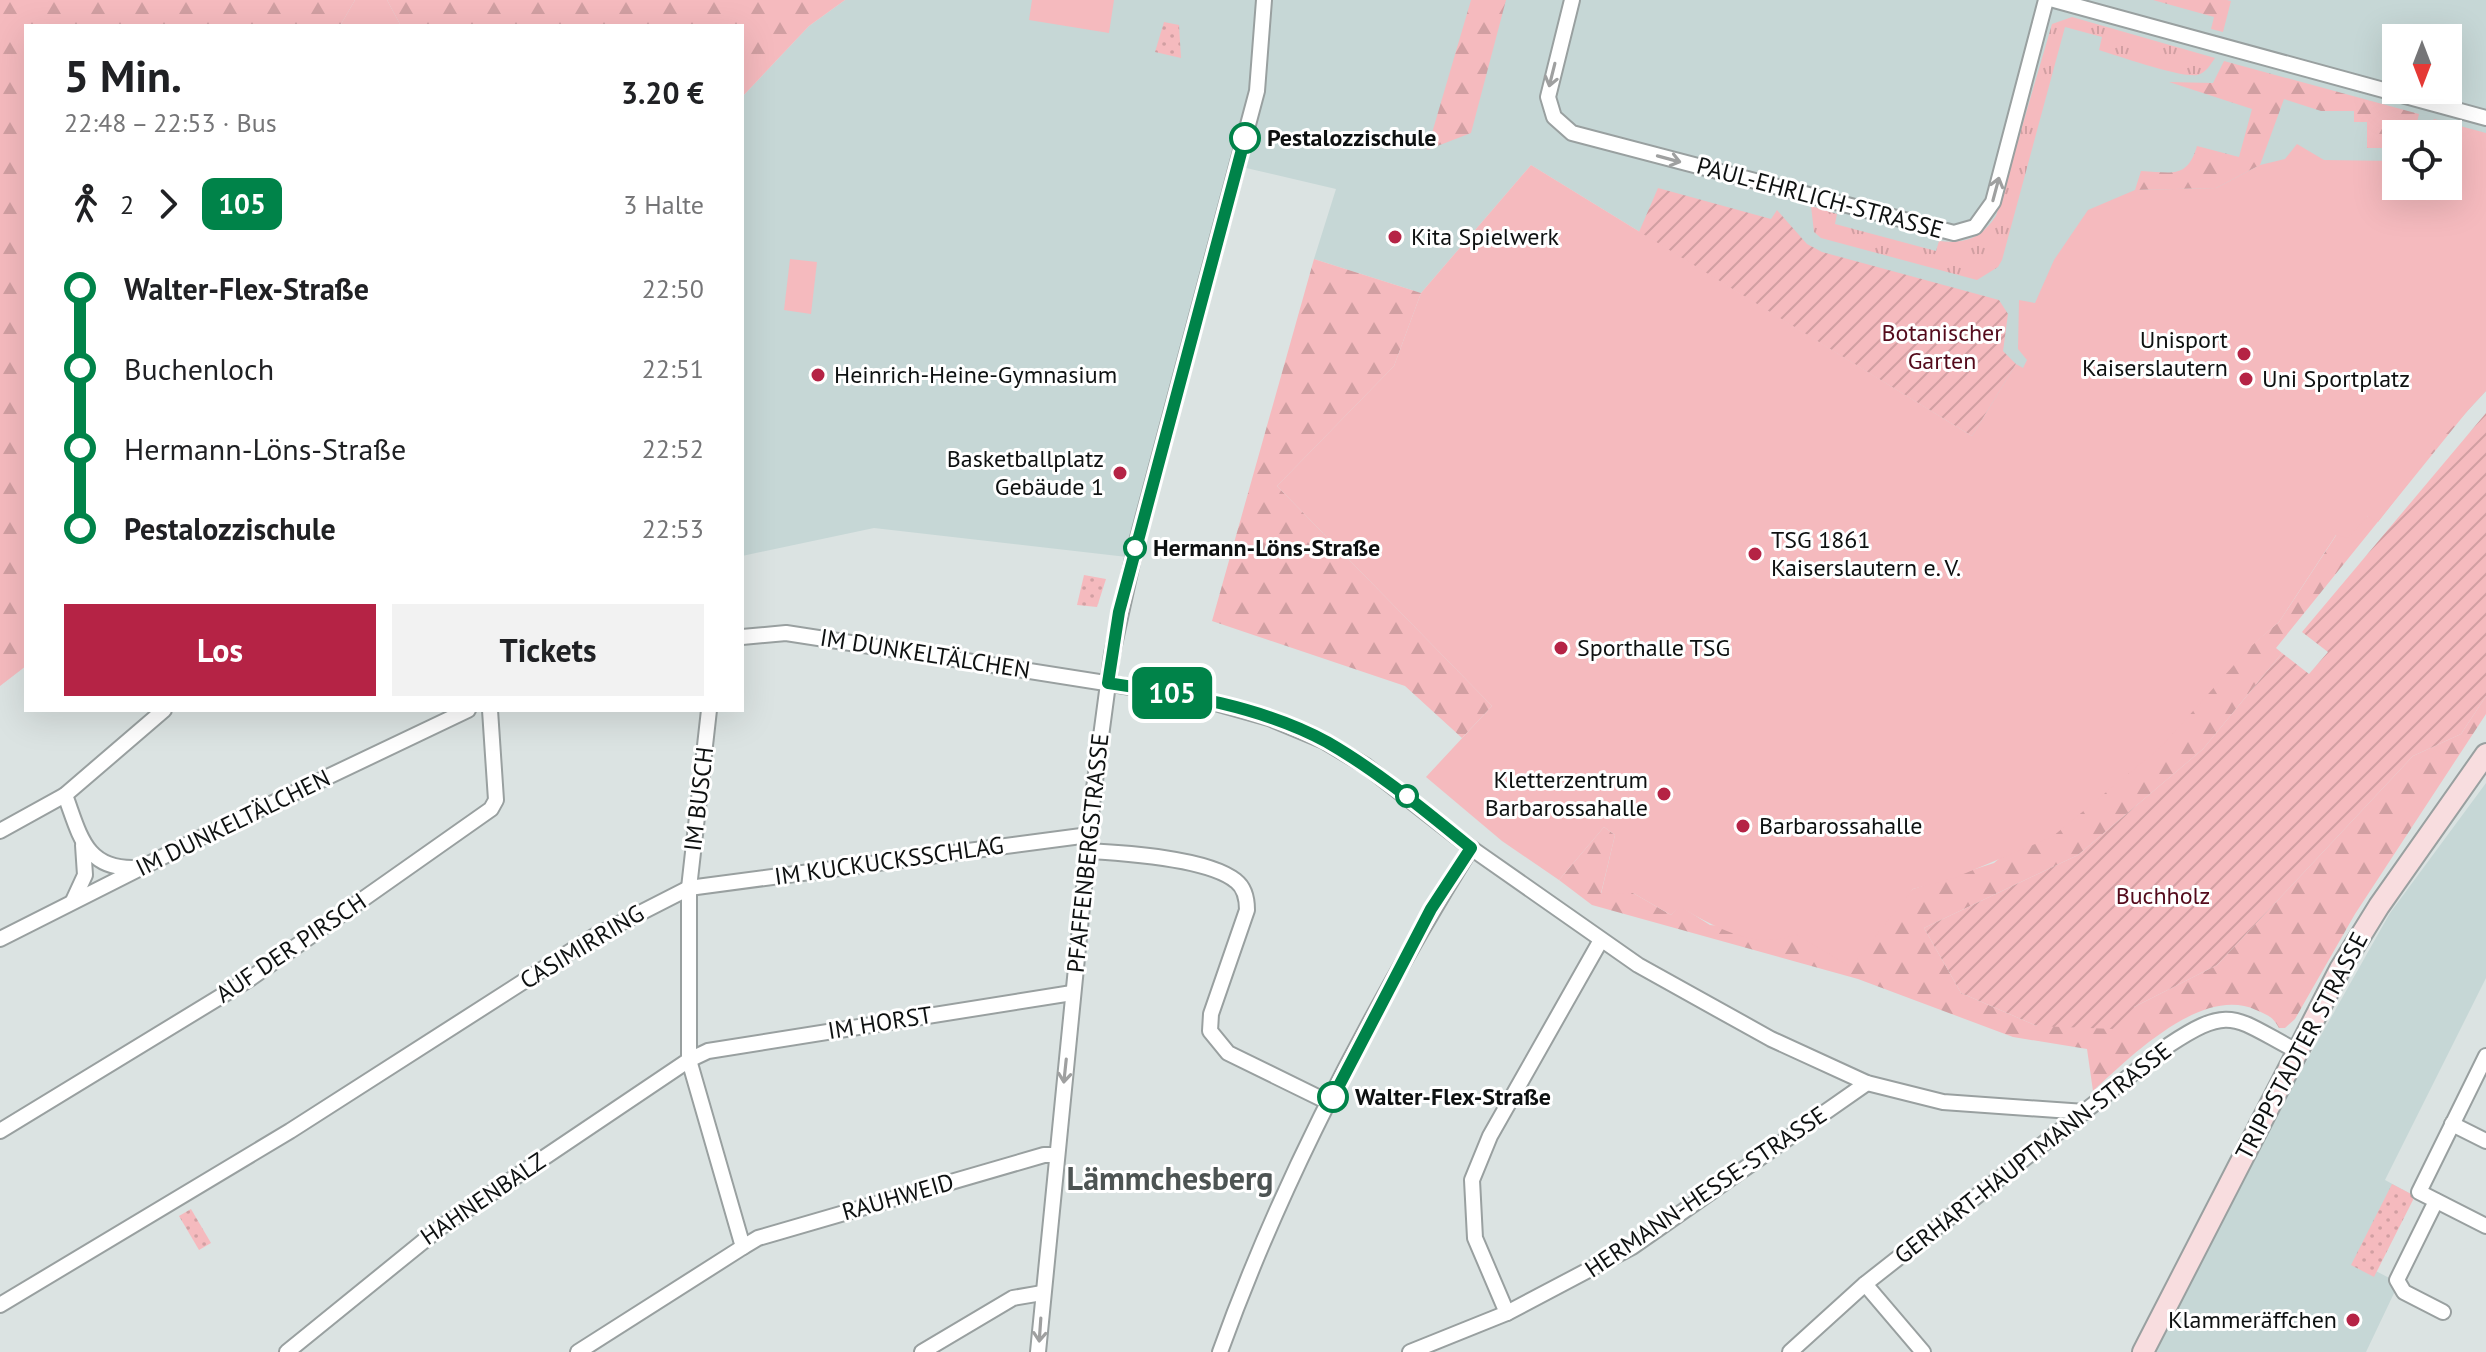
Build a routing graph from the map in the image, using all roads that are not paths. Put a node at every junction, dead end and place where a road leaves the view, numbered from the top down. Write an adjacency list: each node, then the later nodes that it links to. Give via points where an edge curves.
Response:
1 (1264, 0): 7 (street, PFAFFENBERGSTRASSE, via 1257,91 1119,612)
2 (1572, 0): 3 (street, PAUL-EHRLICH-STRASSE, one-way to 3, via 1548,97 1554,117 1572,133 1954,233 1975,227 1993,202)
3 (2046, 0)
4 (2054, 0): 5 (street)
5 (2486, 118)
6 (744, 637): 7 (street, IM DUNKELTÄLCHEN, via 786,633)
7 (1108, 683): 15 (street, PFAFFENBERGSTRASSE); 17 (street, via 1236,707 1324,741 1366,766)
8 (162, 712): 13 (street)
9 (464, 712): 19 (street, IM DUNKELTÄLCHEN)
10 (490, 712): 32 (street, AUF DER PIRSCH, via 496,800 491,809 251,978)
11 (709, 712): 20 (street, IM BUSCH)
12 (2486, 754): 25 (main road, TRIPPSTADTER STRASSE, via 2379,906)
13 (65, 795): 14 (street); 16 (street)
14 (0, 831)
15 (1089, 835): 18 (street, PFAFFENBERGSTRASSE); 20 (street, IM KUCKUCKSSCHLAG)
16 (83, 845): 19 (street, via 108,865); 21 (street, via 85,875)
17 (1471, 848): 23 (street); 29 (street, via 1431,909)
18 (1088, 851): 24 (street, PFAFFENBERGSTRASSE); 29 (street, via 1186,862 1237,882 1247,910 1211,1014 1210,1031 1228,1053)
19 (141, 868): 21 (street, IM DUNKELTÄLCHEN)
20 (689, 888): 27 (street); 40 (street, CASIMIRRING, via 593,937 290,1131)
21 (71, 904): 22 (street, IM DUNKELTÄLCHEN)
22 (0, 939)
23 (1601, 940): 28 (street, via 1771,1039); 42 (street, via 1484,1147 1472,1180 1475,1238)
24 (1072, 993): 27 (street, IM HORST, via 708,1051); 34 (street, PFAFFENBERGSTRASSE, one-way to 34)
25 (2295, 1050): 30 (street, GERHART-HAUPTMANN-STRASSE, via 2238,1021 2204,1022); 51 (main road, TRIPPSTADTER STRASSE)
26 (2486, 1056): 31 (street)
27 (689, 1060): 37 (street); 43 (street, HAHNENBALZ, via 420,1242)
28 (1867, 1083): 30 (street, via 1943,1102); 42 (street, HERMANN-HESSE-STRASSE, via 1632,1247)
29 (1330, 1103): 47 (street, via 1260,1247)
30 (2085, 1112): 38 (street, GERHART-HAUPTMANN-STRASSE)
31 (2452, 1124): 33 (street); 35 (street, via 2419,1192)
32 (0, 1131)
33 (2486, 1141)
34 (1056, 1155): 37 (street, RAUHWEID, via 773,1233); 39 (street, PFAFFENBERGSTRASSE)
35 (2436, 1201): 36 (street); 41 (street, via 2397,1280 2404,1292)
36 (2486, 1226)
37 (743, 1247): 44 (street)
38 (1865, 1284): 49 (street, GERHART-HAUPTMANN-STRASSE); 50 (street)
39 (1042, 1293): 45 (street, via 1013,1298); 46 (street, PFAFFENBERGSTRASSE, one-way to 46)
40 (0, 1305)
41 (2443, 1312)
42 (1507, 1313): 48 (street, HERMANN-HESSE-STRASSE)
43 (287, 1352)
44 (578, 1352)
45 (922, 1352)
46 (1038, 1352)
47 (1220, 1352)
48 (1410, 1352)
49 (1790, 1352)
50 (1923, 1352)
51 (2143, 1352)

